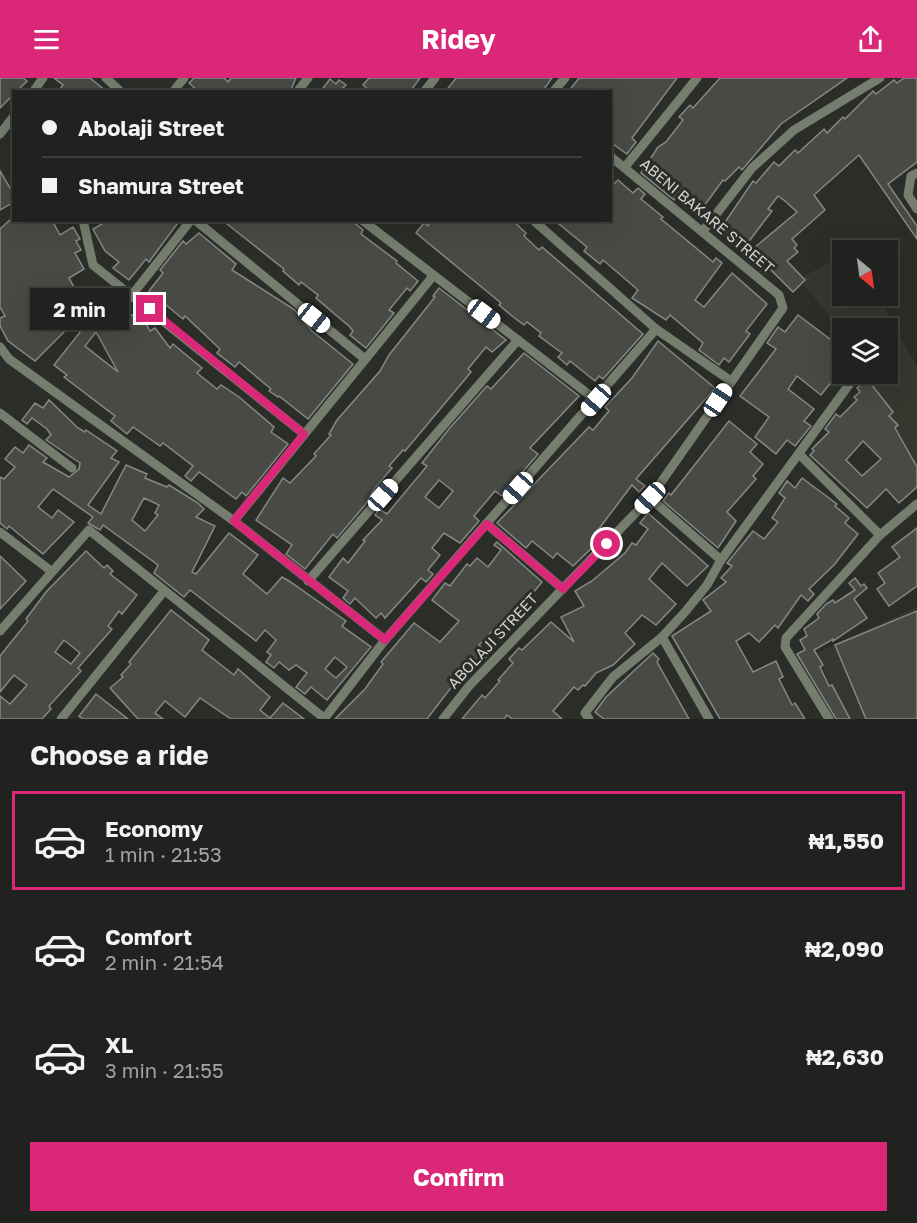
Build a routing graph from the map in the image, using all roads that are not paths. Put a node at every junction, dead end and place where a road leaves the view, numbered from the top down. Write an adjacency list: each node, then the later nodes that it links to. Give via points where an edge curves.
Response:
1 (106, 78): 8 (street)
2 (184, 78): 9 (street)
3 (308, 78): 10 (street)
4 (435, 78): 11 (street)
5 (565, 78): 12 (street)
6 (697, 78): 16 (street)
7 (880, 78): 24 (street, via 794,130 752,168)
8 (119, 90)
9 (175, 90)
10 (299, 90)
11 (426, 90)
12 (555, 90)
13 (12, 119): 14 (street)
14 (0, 134)
15 (612, 157): 16 (street, ABENI BAKARE STREET)
16 (625, 167): 24 (street, ABENI BAKARE STREET)
17 (917, 173): 18 (street, via 911,176 908,195)
18 (917, 209)
19 (83, 222): 26 (street, via 93,265)
20 (191, 222): 26 (street)
21 (195, 222): 31 (street)
22 (365, 222): 25 (street)
23 (535, 222): 28 (street)
24 (703, 231): 27 (street, ABENI BAKARE STREET)
25 (433, 276): 29 (street); 31 (street)
26 (132, 295): 36 (street)
27 (783, 301): 32 (street, ABOLAJI STREET, via 783,308)
28 (656, 329): 32 (street); 34 (street)
29 (518, 340): 34 (street); 47 (street)
30 (0, 347): 41 (street, via 9,359)
31 (365, 360): 36 (street)
32 (731, 381): 39 (street, ABOLAJI STREET)
33 (850, 384): 37 (street)
34 (596, 400): 42 (street)
35 (0, 413): 38 (street)
36 (304, 434): 41 (street)
37 (799, 454): 44 (street); 45 (street)
38 (69, 466)
39 (650, 498): 45 (street); 48 (street, ABOLAJI STREET)
40 (917, 504): 44 (street)
41 (234, 521): 47 (street)
42 (487, 524): 48 (street); 52 (street)
43 (0, 532): 46 (street)
44 (880, 535): 59 (street, via 786,638 785,646)
45 (721, 560): 51 (street, via 707,585)
46 (51, 571): 49 (street, via 89,530); 50 (street)
47 (308, 581): 52 (street)
48 (563, 589): 57 (street, ABOLAJI STREET)
49 (164, 591): 53 (street); 56 (street)
50 (0, 631)
51 (662, 637): 54 (street, via 613,677); 58 (street)
52 (385, 640): 56 (street)
53 (64, 715): 55 (street)
54 (584, 717)
55 (76, 719)
56 (324, 719)
57 (443, 719)
58 (709, 719)
59 (829, 719)

